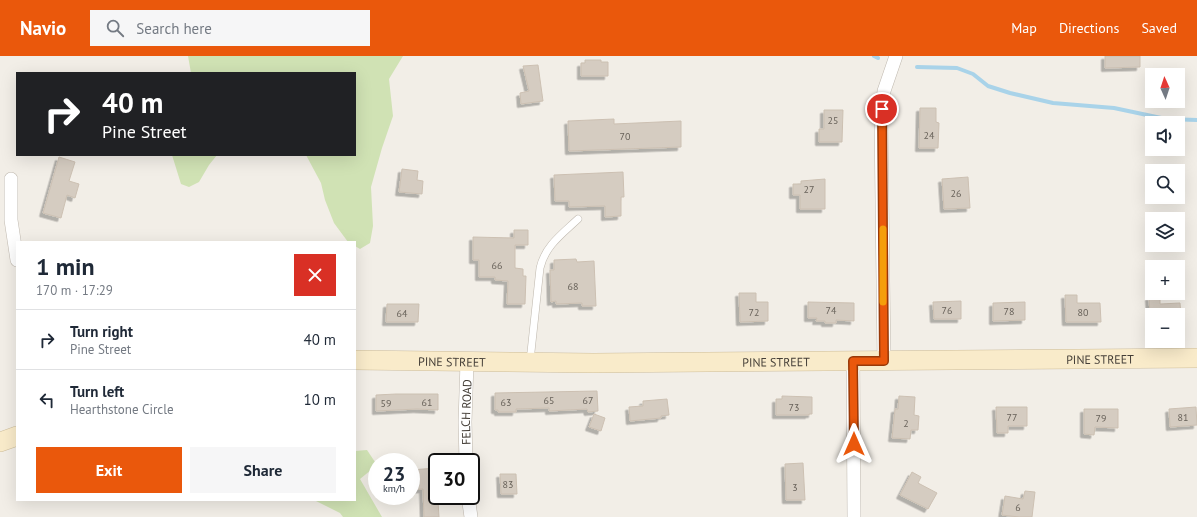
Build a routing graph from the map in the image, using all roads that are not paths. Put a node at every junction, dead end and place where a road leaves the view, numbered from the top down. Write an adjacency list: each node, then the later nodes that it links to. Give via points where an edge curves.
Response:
1 (896, 56): 8 (street, via 886,82 882,114)
2 (11, 179): 4 (street, via 11,220)
3 (578, 219): 10 (lane, via 554,241 542,258)
4 (16, 253)
5 (1197, 358): 8 (main road, PINE STREET)
6 (356, 360): 9 (main road, PINE STREET)
7 (853, 361): 8 (main road, PINE STREET); 10 (main road, PINE STREET); 16 (street)
8 (884, 361)
9 (467, 362): 10 (main road, PINE STREET); 13 (street, FELCH ROAD)
10 (529, 363)
11 (16, 436): 12 (main road)
12 (0, 442)
13 (466, 453)
14 (469, 505): 15 (street)
15 (471, 517)
16 (854, 517)

